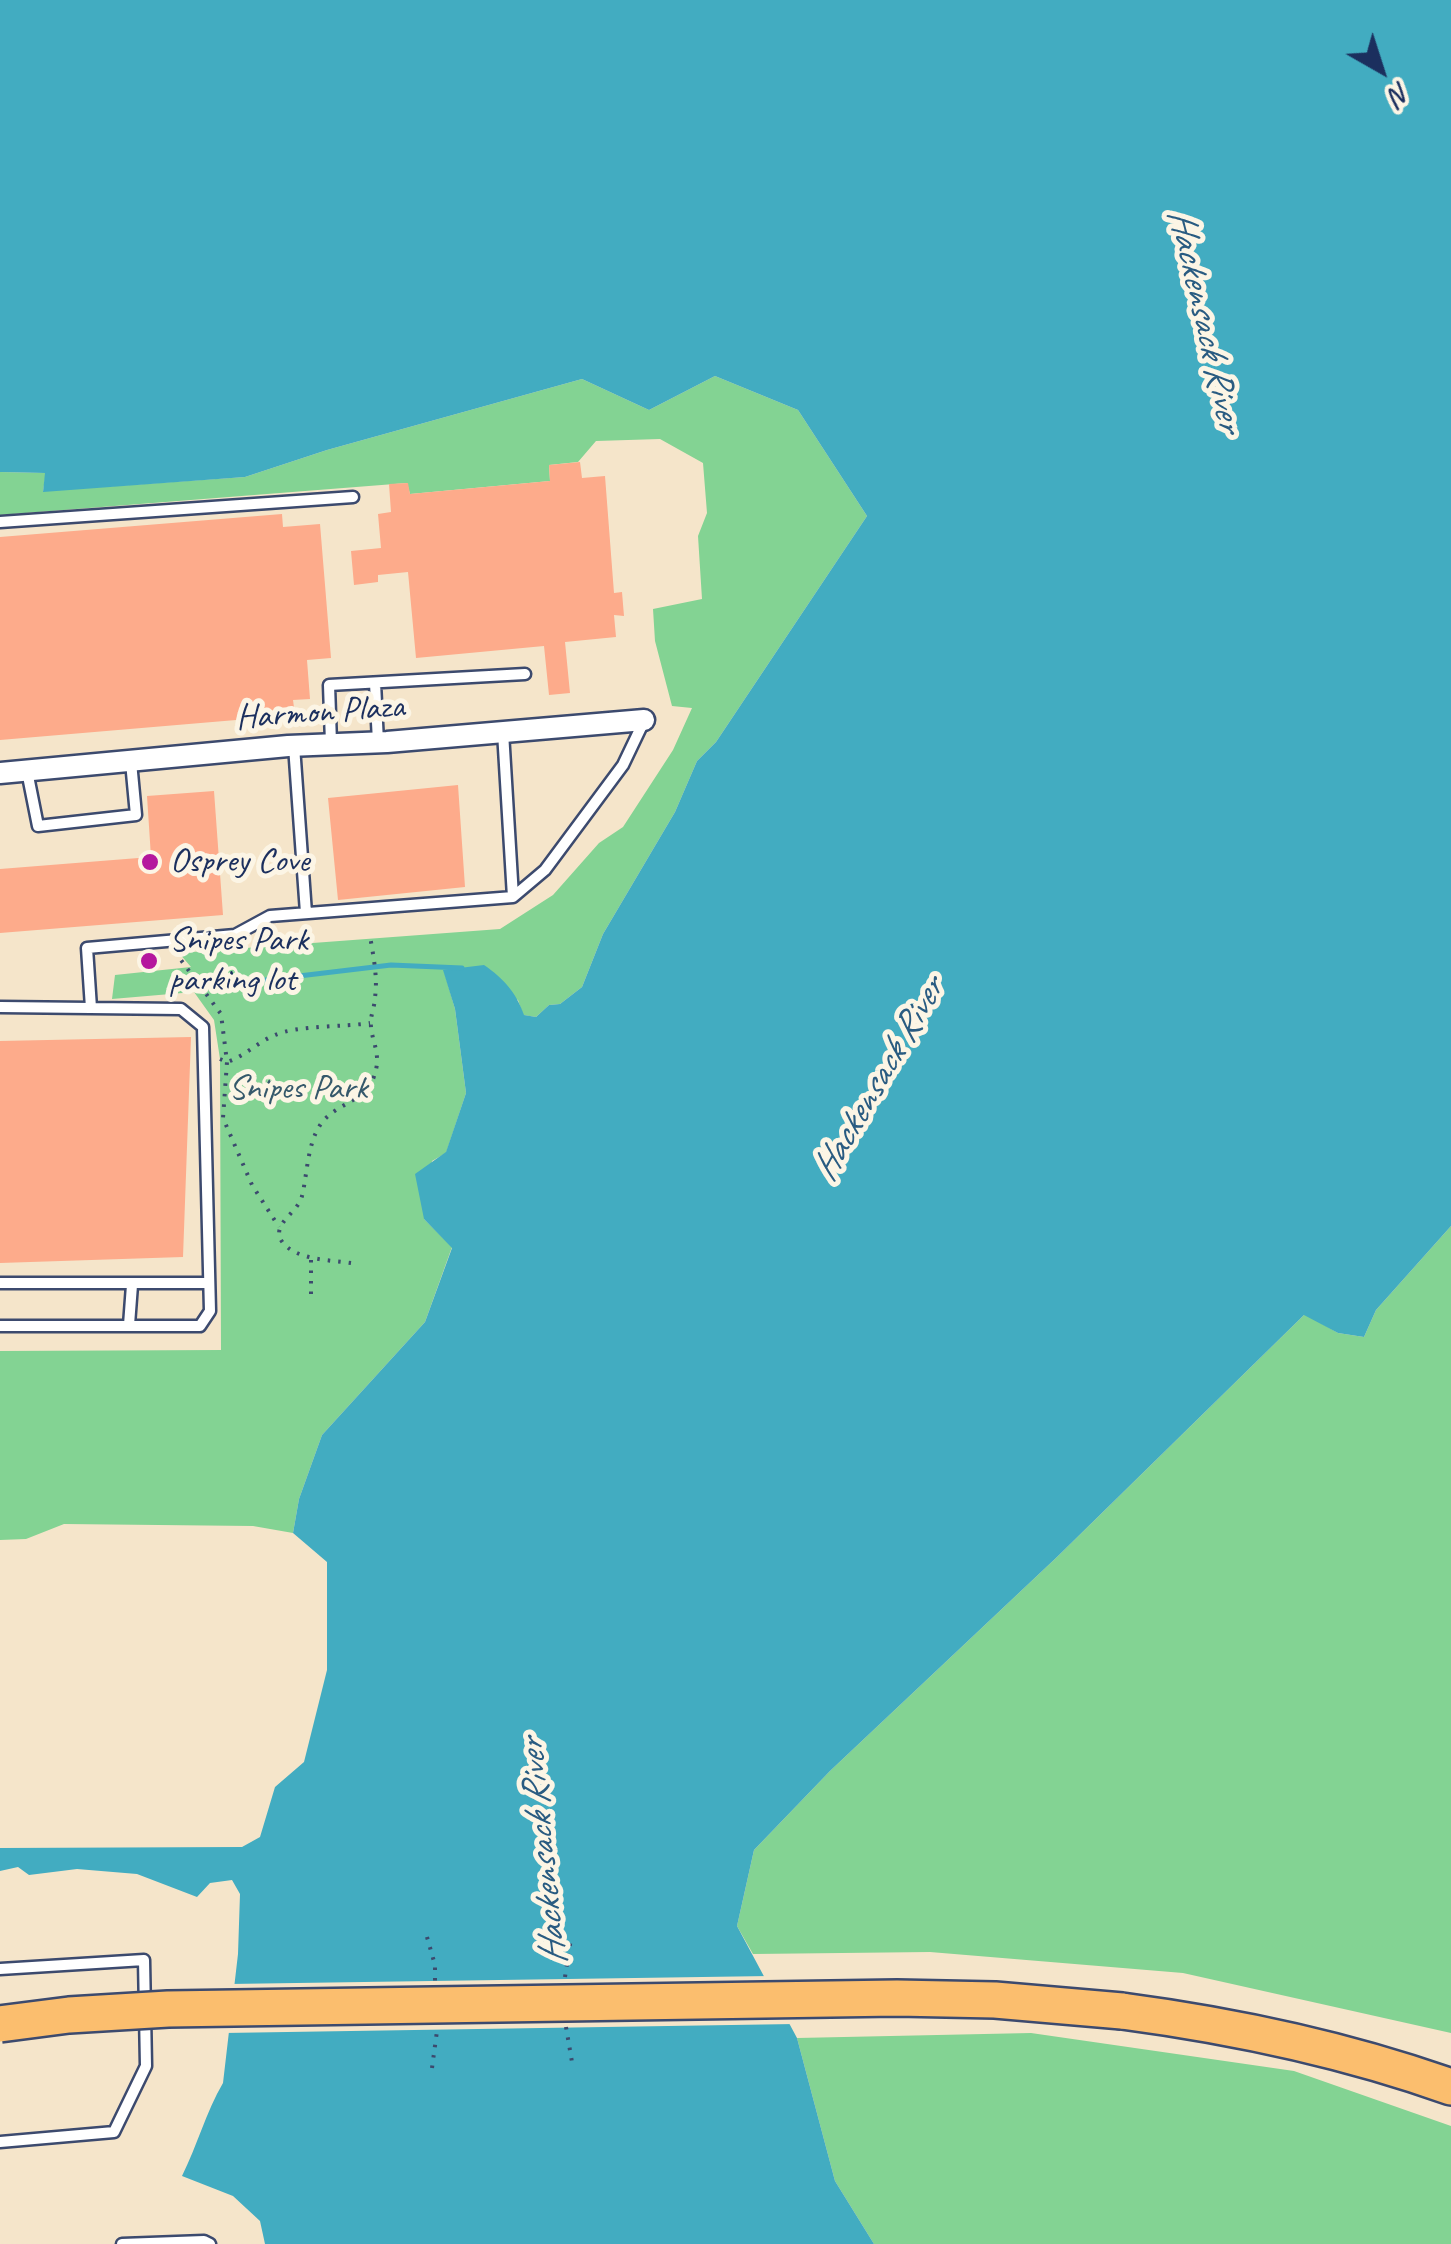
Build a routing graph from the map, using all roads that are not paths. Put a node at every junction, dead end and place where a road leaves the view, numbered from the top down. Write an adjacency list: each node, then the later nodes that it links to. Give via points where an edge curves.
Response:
1 (353, 497): 2 (lane)
2 (0, 522)
3 (526, 674): 4 (lane)
4 (375, 682): 7 (lane); 8 (lane, via 329,686)
5 (644, 720): 6 (street, Harmon Plaza); 13 (lane, via 623,764 546,870)
6 (504, 732): 7 (street, Harmon Plaza); 13 (lane)
7 (378, 743): 8 (street, Harmon Plaza)
8 (331, 744): 9 (street, Harmon Plaza)
9 (294, 746): 10 (street, Harmon Plaza); 14 (lane)
10 (131, 761): 11 (street, Harmon Plaza); 11 (lane, via 136,815 38,826)
11 (27, 770): 12 (street, Harmon Plaza)
12 (0, 773)
13 (513, 897): 14 (lane)
14 (306, 913): 16 (lane, via 270,916 234,935 87,948)
15 (0, 1007): 16 (lane)
16 (92, 1008): 18 (lane, via 181,1010 204,1027)
17 (0, 1283): 19 (lane)
18 (209, 1283): 19 (lane); 20 (lane, via 210,1312 200,1326)
19 (132, 1285): 20 (lane)
20 (129, 1325): 21 (lane)
21 (0, 1326)
22 (0, 1970): 25 (lane, via 144,1960 146,2066 114,2132)
23 (0, 2024): 24 (highway, bridge, via 168,2009 995,2000 1122,2011 1289,2038)
24 (1451, 2087)
25 (0, 2142)
26 (122, 2244): 27 (lane)
27 (210, 2244)

